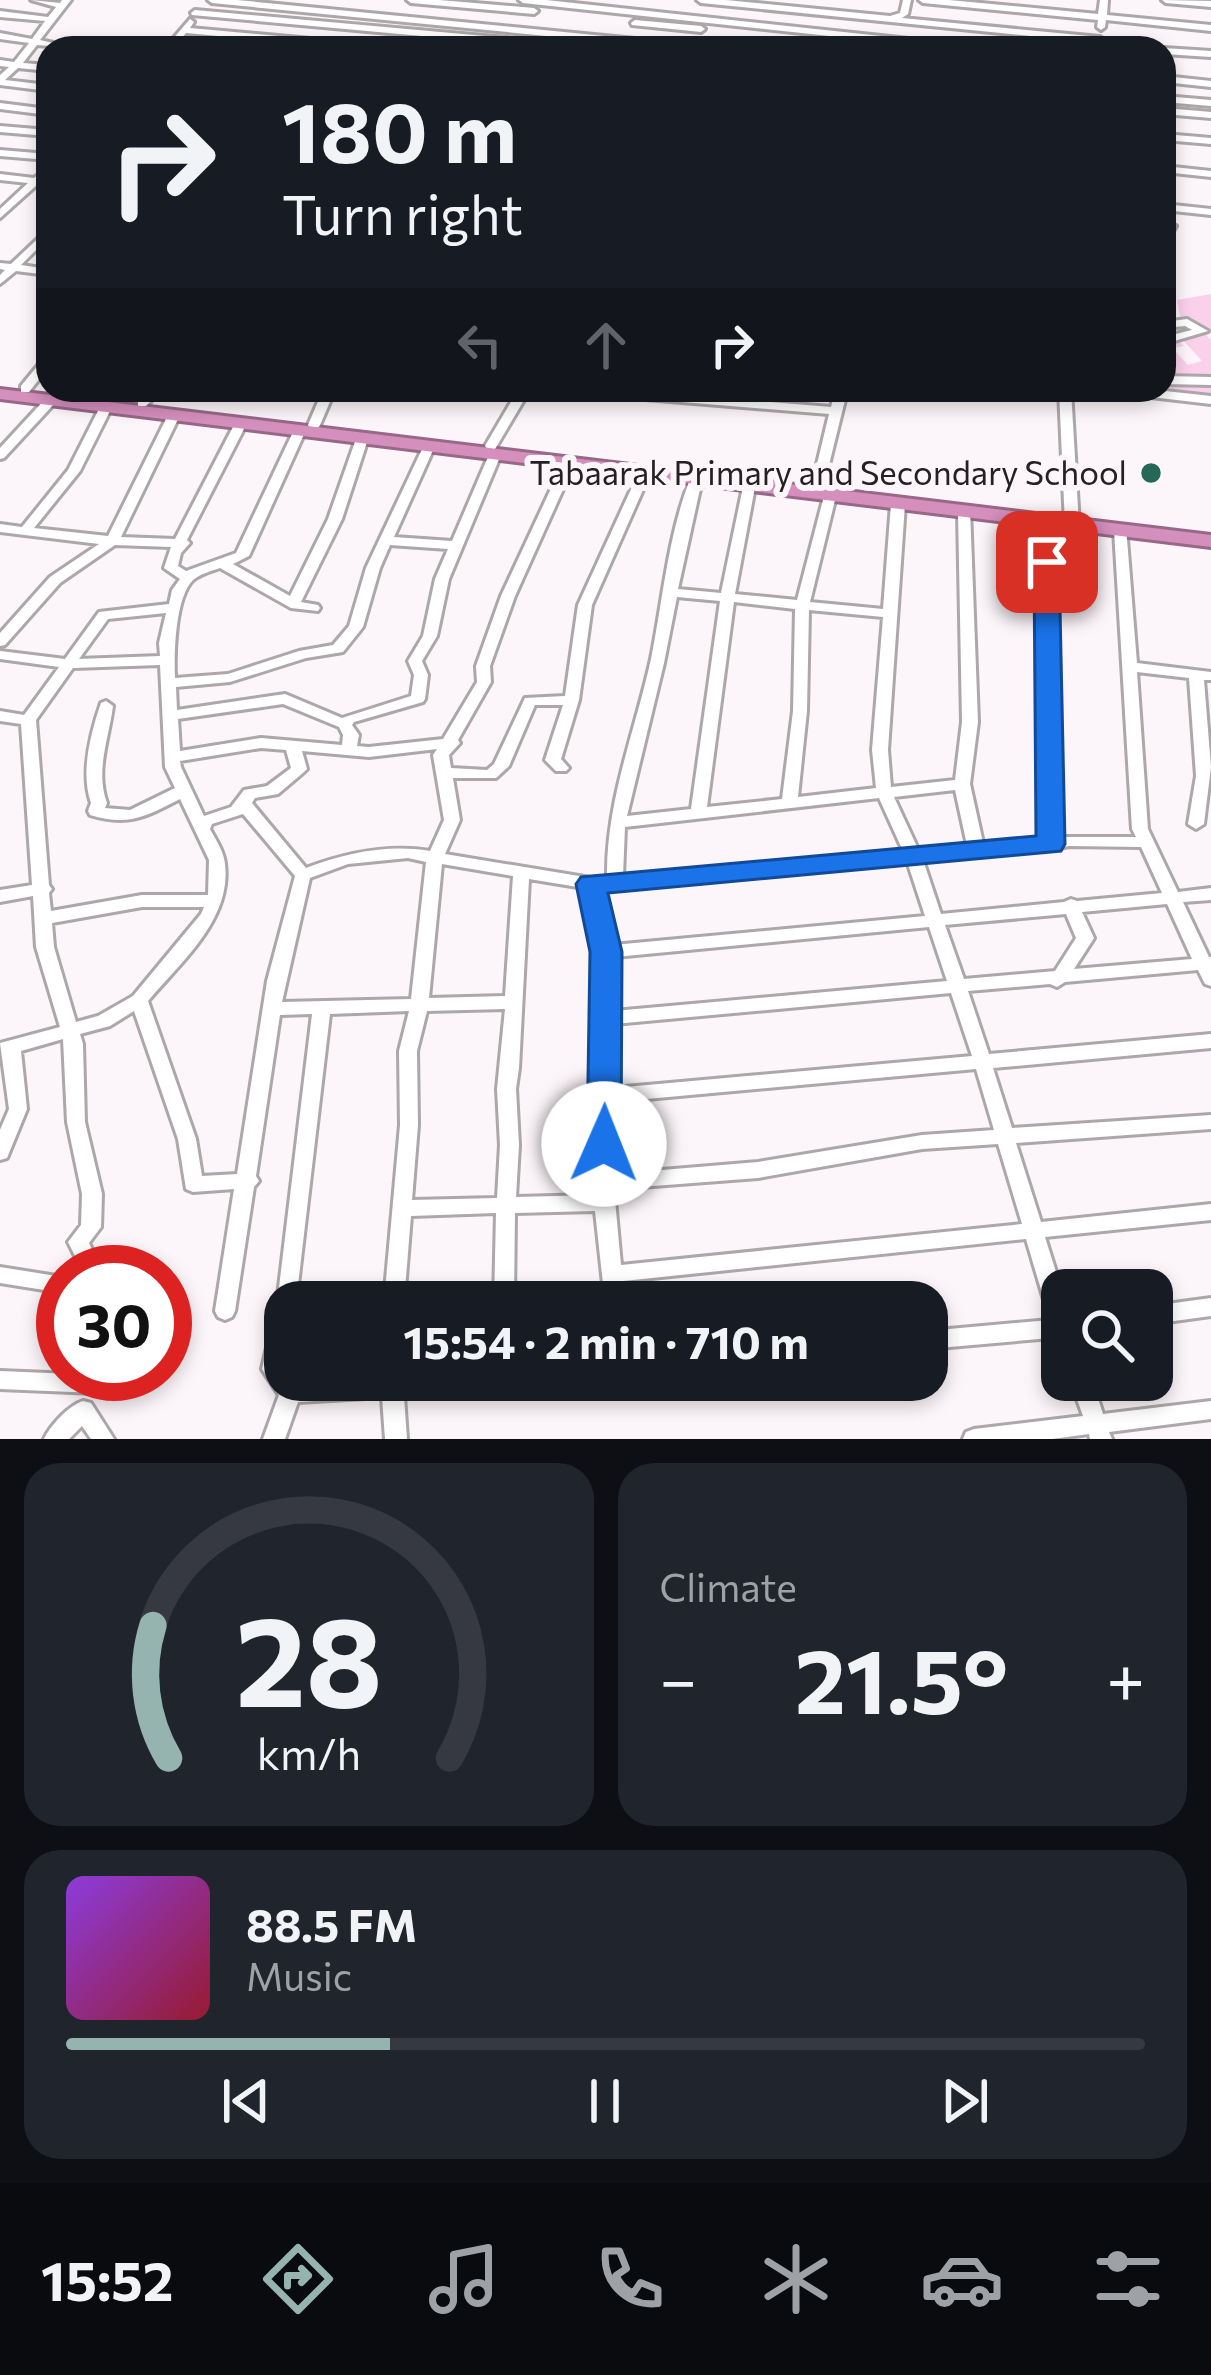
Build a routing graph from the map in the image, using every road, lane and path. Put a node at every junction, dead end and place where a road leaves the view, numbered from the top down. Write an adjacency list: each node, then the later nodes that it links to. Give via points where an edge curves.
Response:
1 (35, 0): 12 (street)
2 (209, 0): 16 (street); 17 (street)
3 (411, 0): 13 (street)
4 (523, 0): 36 (street)
5 (700, 0): 15 (street)
6 (908, 0): 20 (street, via 904,14)
7 (923, 0): 10 (street)
8 (1104, 0): 39 (street)
9 (1166, 0): 14 (street)
10 (936, 1): 22 (street); 39 (street)
11 (374, 2): 17 (street)
12 (64, 3): 19 (street)
13 (505, 4): 23 (street); 35 (street)
14 (1211, 4)
15 (798, 5): 20 (street); 37 (street)
16 (195, 13): 21 (street); 25 (street)
17 (360, 13): 21 (street); 23 (street)
18 (0, 14): 19 (street)
19 (46, 19): 27 (street)
20 (890, 19): 22 (street)
21 (350, 24): 31 (street); 32 (street)
22 (940, 24): 38 (street); 39 (street)
23 (493, 25): 33 (street); 34 (street)
24 (1211, 28): 39 (street)
25 (184, 30): 29 (street); 30 (street)
26 (0, 36): 41 (street)
27 (36, 36)
28 (36, 36): 41 (street)
29 (179, 36)
30 (239, 36)
31 (340, 36)
32 (471, 36)
33 (482, 36)
34 (590, 36)
35 (770, 36)
36 (773, 36)
37 (788, 36)
38 (937, 36)
39 (1100, 36)
40 (1176, 39): 42 (street)
41 (34, 40): 46 (street)
42 (1211, 40)
43 (1176, 53): 44 (street)
44 (1211, 54)
45 (0, 62): 46 (street)
46 (20, 65): 47 (street); 51 (street)
47 (36, 67)
48 (1211, 74): 49 (street)
49 (1176, 75)
50 (1176, 77): 52 (street)
51 (0, 81): 53 (street)
52 (1211, 84)
53 (36, 86)
54 (1176, 100): 55 (street)
55 (1211, 103)
56 (0, 106): 57 (street)
57 (36, 110)
58 (1176, 112): 59 (street)
59 (1211, 116)
60 (0, 128): 61 (street)
61 (36, 132)
62 (1176, 138): 63 (street)
63 (1211, 141)
64 (0, 153): 65 (street)
65 (36, 156)
66 (1176, 171): 67 (street)
67 (1211, 174)
68 (0, 176): 69 (street)
69 (36, 184)
70 (36, 186): 73 (street)
71 (1176, 208): 72 (street)
72 (1211, 212)
73 (0, 215)
74 (36, 242): 75 (street)
75 (6, 267): 76 (street); 77 (street)
76 (36, 271)
77 (0, 281)
78 (36, 375): 81 (street)
79 (1176, 380): 80 (street)
80 (1211, 381)
81 (25, 388): 82 (highway); 83 (highway)
82 (36, 389)
83 (0, 390): 85 (highway)
84 (1176, 396): 86 (street)
85 (36, 397)
86 (1211, 400)
87 (49, 402): 103 (street)
88 (67, 402): 95 (highway)
89 (179, 402): 99 (highway)
90 (322, 402): 99 (street)
91 (518, 402): 102 (street)
92 (737, 402): 96 (street)
93 (842, 402): 96 (street)
94 (1064, 402): 111 (street)
95 (106, 407): 97 (highway); 113 (street, via 74,471)
96 (836, 411): 108 (street)
97 (174, 415): 98 (highway); 116 (street)
98 (240, 424): 99 (highway); 119 (street)
99 (307, 428): 100 (highway); 102 (highway); 122 (street, via 242,556)
100 (362, 439): 101 (highway); 126 (street)
101 (428, 448): 102 (highway); 117 (street)
102 (493, 452): 104 (highway); 108 (highway); 120 (street)
103 (0, 455)
104 (568, 465): 105 (highway); 144 (street, via 508,596 484,682)
105 (644, 474): 106 (highway); 138 (street, via 585,605)
106 (696, 481): 107 (highway); 124 (street)
107 (749, 487): 108 (highway); 125 (street)
108 (824, 491): 109 (highway); 111 (highway); 127 (street)
109 (898, 504): 110 (highway); 130 (street)
110 (965, 512): 112 (highway); 150 (street, via 970,722)
111 (1071, 520): 112 (highway); 114 (highway); 115 (highway)
112 (1048, 522): 162 (street)
113 (13, 530): 116 (street); 121 (street)
114 (1121, 530): 118 (highway); 135 (street)
115 (1211, 531)
116 (112, 541): 119 (street); 131 (street, via 55,580)
117 (387, 541): 120 (street); 137 (street, via 356,627 338,649 230,679)
118 (1211, 541)
119 (183, 543): 123 (street, via 171,568)
120 (456, 545): 143 (street, via 415,661 418,699)
121 (0, 546)
122 (223, 564): 123 (street); 126 (street)
123 (188, 578): 128 (street)
124 (671, 592): 125 (street); 157 (street)
125 (727, 600): 127 (street); 155 (street)
126 (294, 602): 129 (street)
127 (802, 607): 130 (street); 154 (street)
128 (174, 608): 133 (street); 134 (street, via 110,612)
129 (313, 608)
130 (890, 614): 151 (street)
131 (0, 642)
132 (0, 655): 134 (street)
133 (166, 660): 134 (street); 137 (street)
134 (69, 664): 142 (street)
135 (1129, 667): 136 (street); 161 (street)
136 (1204, 675): 158 (street)
137 (170, 682): 140 (street)
138 (572, 700): 148 (street, via 553,760); 149 (street, via 530,701 491,775)
139 (106, 706): 156 (street, via 92,788 96,811)
140 (174, 715): 143 (street, via 285,699); 147 (street)
141 (0, 716): 142 (street)
142 (28, 720): 170 (street)
143 (344, 724): 146 (street)
144 (452, 743): 146 (street, via 369,752); 149 (street, via 441,755)
145 (293, 746): 146 (street); 147 (street); 153 (street, via 299,769 272,790 250,794)
146 (349, 746)
147 (173, 757): 152 (street)
148 (561, 768)
149 (445, 772): 165 (street, via 452,820)
150 (962, 784): 151 (street); 163 (street)
151 (884, 791): 154 (street); 164 (street)
152 (182, 792): 156 (street, via 152,812); 159 (street)
153 (245, 805): 159 (street); 166 (street)
154 (789, 805): 155 (street)
155 (698, 812): 157 (street)
156 (106, 816): 160 (street)
157 (619, 822): 168 (street)
158 (1196, 824)
159 (203, 828): 174 (street, via 217,860)
160 (111, 836)
161 (1142, 842): 162 (street); 173 (street)
162 (1050, 844): 163 (street)
163 (976, 849): 164 (street)
164 (913, 855): 168 (street); 176 (street)
165 (436, 858): 166 (street, via 382,853); 167 (street); 184 (street)
166 (303, 874): 185 (street)
167 (521, 875): 169 (street); 183 (street)
168 (615, 880): 169 (street)
169 (591, 884): 178 (street)
170 (44, 889): 172 (street); 177 (street)
171 (1211, 894): 173 (street)
172 (0, 896)
173 (1176, 896): 175 (street); 179 (street)
174 (215, 901): 177 (street, via 142,902); 182 (street, via 199,932)
175 (1071, 905): 176 (street); 180 (street, via 1085,938)
176 (934, 917): 178 (street); 181 (street)
177 (45, 918): 188 (street, via 51,977)
178 (606, 952): 187 (street)
179 (1208, 969): 180 (street)
180 (1057, 981): 181 (street)
181 (957, 987): 187 (street); 191 (street)
182 (139, 1000): 188 (street); 196 (street, via 187,1139 193,1184)
183 (514, 1002): 184 (street); 198 (street)
184 (419, 1008): 186 (street); 199 (street, via 409,1051)
185 (273, 1009): 186 (street); 196 (street)
186 (322, 1010): 207 (street)
187 (605, 1018): 192 (street)
188 (70, 1030): 190 (street); 202 (street, via 94,1214)
189 (1211, 1041): 191 (street)
190 (6, 1050): 195 (street, via 18,1109)
191 (983, 1063): 192 (street); 194 (street)
192 (605, 1096): 197 (street)
193 (1211, 1122): 194 (street)
194 (1007, 1138): 197 (street, via 922,1142); 201 (street)
195 (0, 1153)
196 (249, 1181): 212 (street)
197 (606, 1192): 198 (street); 204 (street)
198 (502, 1205): 199 (street); 209 (street)
199 (401, 1208): 208 (street)
200 (1211, 1212): 201 (street)
201 (1036, 1230): 203 (street); 204 (street)
202 (80, 1245)
203 (1047, 1269)
204 (611, 1274): 210 (street)
205 (1, 1276): 206 (street)
206 (36, 1281)
207 (288, 1281)
208 (396, 1281)
209 (504, 1281)
210 (612, 1281)
211 (1211, 1307): 213 (street)
212 (225, 1311)
213 (1173, 1312)
214 (1041, 1328): 215 (street)
215 (948, 1338)
216 (0, 1380): 217 (street)
217 (36, 1380)
218 (87, 1401): 222 (street)
219 (287, 1401): 227 (street)
220 (393, 1401): 228 (street)
221 (1088, 1401): 224 (street)
222 (83, 1410): 225 (street); 226 (street)
223 (1211, 1410): 224 (street)
224 (1099, 1432): 229 (street)
225 (55, 1439)
226 (103, 1439)
227 (274, 1439)
228 (396, 1439)
229 (974, 1439)

